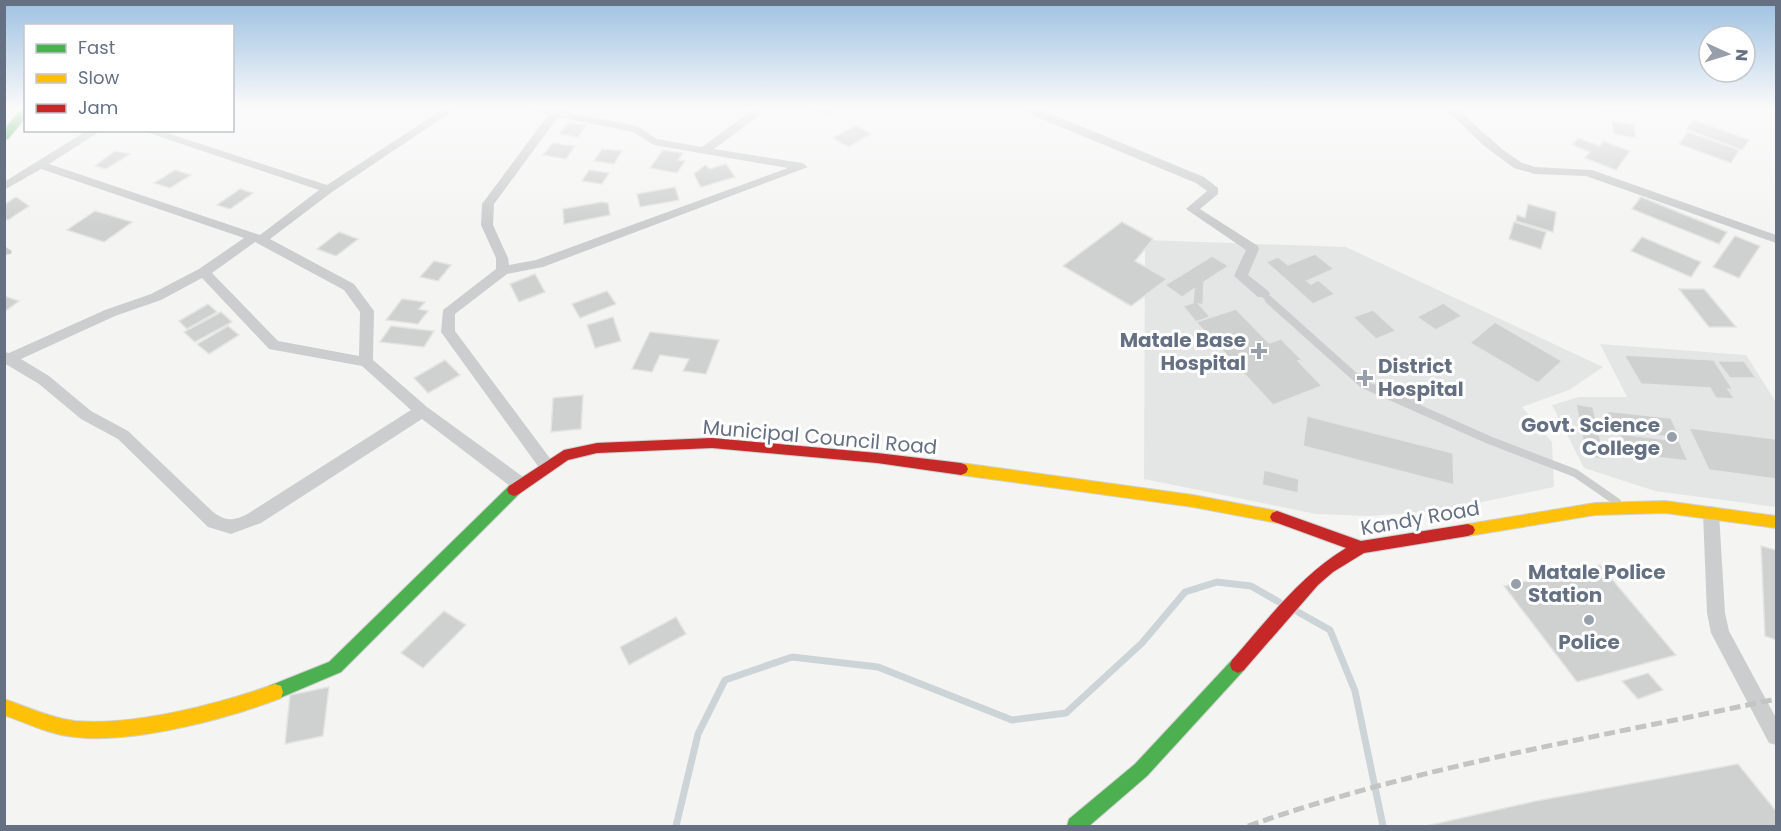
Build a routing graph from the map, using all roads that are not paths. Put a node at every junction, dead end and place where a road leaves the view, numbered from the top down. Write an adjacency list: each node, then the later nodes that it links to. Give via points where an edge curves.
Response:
1 (70, 147): 10 (street)
2 (197, 147): 12 (street)
3 (393, 147): 12 (street)
4 (530, 147): 15 (street, via 488,204 487,225 502,258)
5 (684, 147): 9 (street)
6 (710, 147): 9 (street)
7 (1119, 147): 17 (street, via 1200,180 1214,191 1192,209 1253,249 1241,276)
8 (1494, 147): 14 (street, via 1525,168 1588,172)
9 (705, 150): 15 (street, via 802,167 538,264)
10 (40, 165): 11 (street); 13 (street)
11 (4, 187)
12 (328, 189): 13 (street)
13 (258, 238): 16 (street); 19 (street, via 349,287 368,311)
14 (1776, 239)
15 (503, 270): 21 (street, via 453,306 448,313 448,332)
16 (204, 272): 18 (street, via 156,297); 19 (street, via 274,345)
17 (1263, 294): 23 (lane, via 1363,384 1575,473)
18 (7, 358): 20 (street, via 44,380 86,415 123,435 222,528 238,528)
19 (366, 362): 20 (street)
20 (422, 411): 22 (street)
21 (546, 465): 22 (main road, Municipal Council Road); 26 (main road, Municipal Council Road, via 564,455 597,448 712,443 878,458 1203,503 1273,516)
22 (520, 484): 27 (main road, Municipal Council Road, via 335,667 251,702 112,728 74,729)
23 (1623, 506): 24 (main road, Kandy Road); 26 (main road, Kandy Road)
24 (1711, 513): 25 (main road, Kandy Road); 28 (street, via 1720,633)
25 (1776, 522)
26 (1361, 547): 29 (main road, Kandy Road, via 1313,580 1160,753 1120,792)
27 (4, 707)
28 (1776, 736)
29 (1076, 826)

